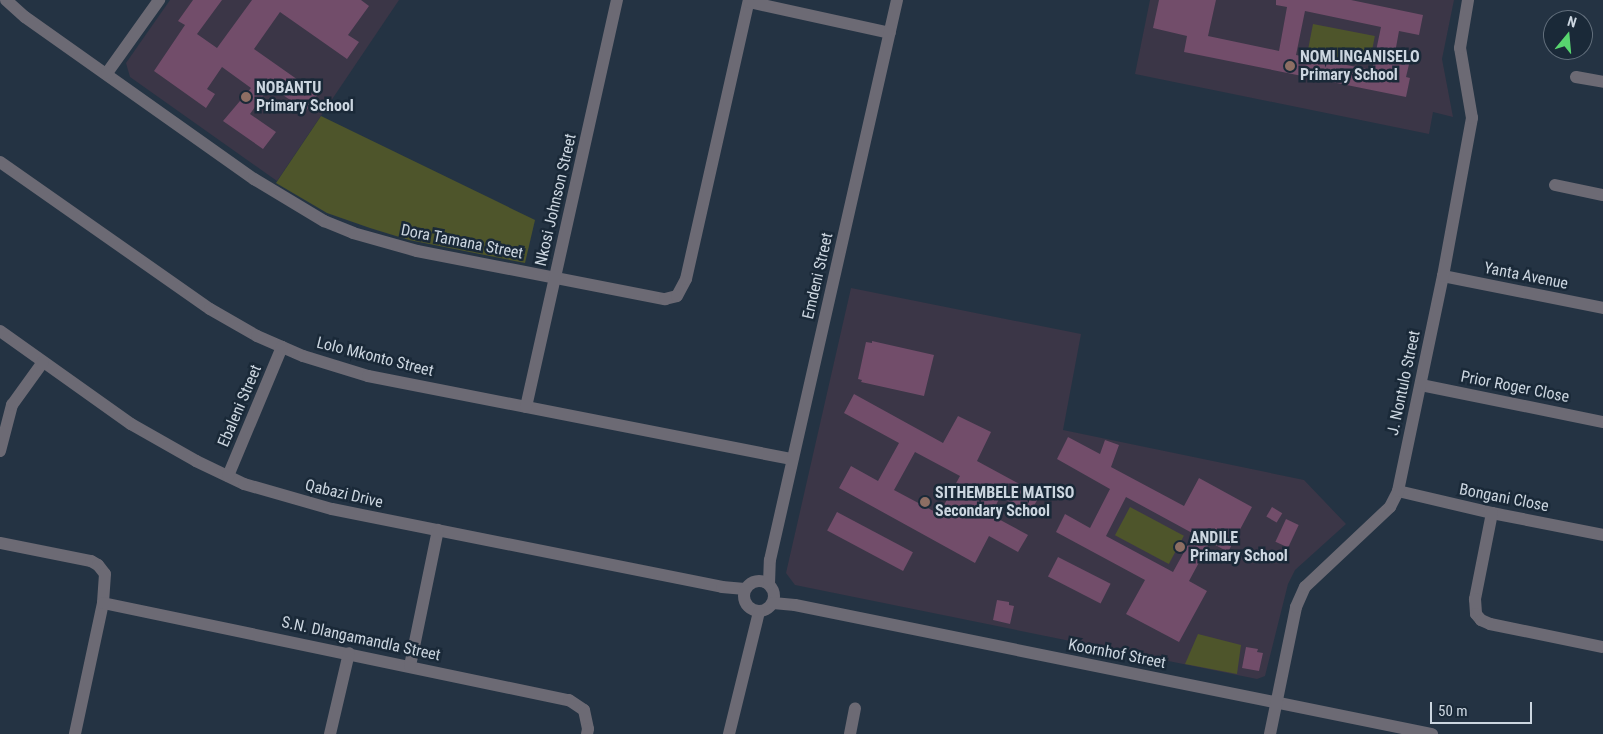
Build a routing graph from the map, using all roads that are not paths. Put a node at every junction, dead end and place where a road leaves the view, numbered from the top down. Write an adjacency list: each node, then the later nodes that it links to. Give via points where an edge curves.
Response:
1 (6, 0): 8 (street, Dora Tamana Street, via 25,17)
2 (159, 0): 8 (street)
3 (617, 0): 15 (street, Nkosi Johnson Street)
4 (897, 0): 7 (street, Emdeni Street)
5 (1468, 0): 14 (street, J. Nontulo Street, via 1460,48 1472,118)
6 (749, 1): 7 (street); 15 (street, Dora Tamana Street, via 681,290 676,296 665,299)
7 (890, 33): 24 (street, Emdeni Street)
8 (107, 73): 15 (street, Dora Tamana Street, via 254,178 324,221 353,233 417,251)
9 (1576, 77): 10 (street)
10 (1603, 82)
11 (0, 162): 18 (street, Lolo Mkonto Street, via 210,310)
12 (1555, 185): 13 (street)
13 (1603, 195)
14 (1443, 276): 16 (street, Yanta Avenue); 20 (street, J. Nontulo Street)
15 (555, 277): 21 (street, Nkosi Johnson Street)
16 (1603, 308)
17 (0, 331): 19 (street, Qabazi Drive)
18 (282, 347): 21 (street, Lolo Mkonto Street, via 324,364 368,376); 25 (street, Ebaleni Street)
19 (42, 362): 23 (street, via 12,405); 25 (street, Qabazi Drive, via 132,424)
20 (1421, 385): 22 (street, Prior Roger Close); 26 (street, J. Nontulo Street)
21 (526, 406): 24 (street, Lolo Mkonto Street)
22 (1603, 422)
23 (0, 451)
24 (792, 459): 31 (street, Emdeni Street, via 770,560)
25 (228, 476): 28 (street, Qabazi Drive, via 269,492 332,509)
26 (1398, 491): 27 (street, Bongani Close); 37 (street, J. Nontulo Street, via 1390,507 1304,587 1296,607)
27 (1492, 513): 29 (street, Bongani Close); 34 (street, via 1475,599 1476,614 1490,624)
28 (438, 530): 32 (street, Qabazi Drive, via 722,588); 36 (street)
29 (1602, 531)
30 (0, 543): 33 (street, via 98,565 106,574)
31 (768, 591): 32 (street, via 767,609); 32 (street, via 750,583); 37 (street, Koornhof Street, via 795,605)
32 (749, 602): 42 (street, via 752,635)
33 (103, 603): 35 (street, S.N. Dlangamandla Street); 39 (street)
34 (1602, 647)
35 (349, 653): 36 (street, S.N. Dlangamandla Street); 40 (street)
36 (410, 666): 41 (street, S.N. Dlangamandla Street, via 569,700 584,710)
37 (1276, 702): 44 (street, J. Nontulo Street); 45 (street, Koornhof Street)
38 (855, 708): 43 (street)
39 (75, 734)
40 (330, 734)
41 (587, 734)
42 (729, 734)
43 (851, 734)
44 (1270, 734)
45 (1432, 734)

